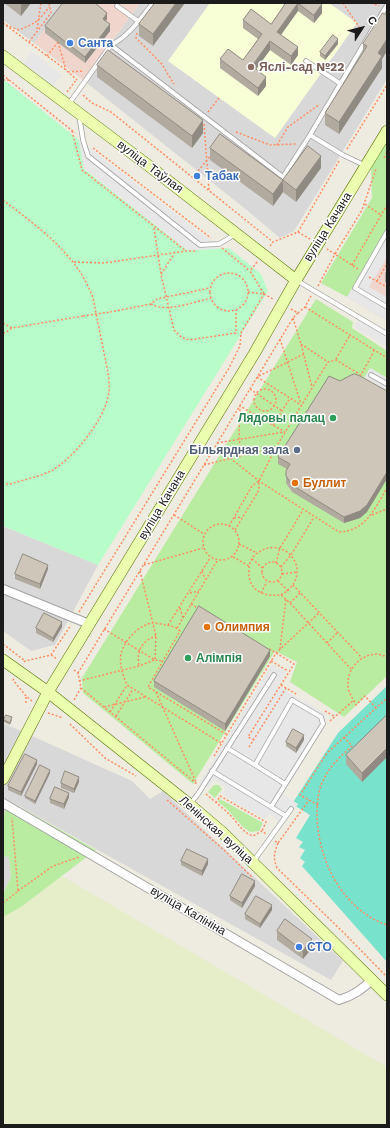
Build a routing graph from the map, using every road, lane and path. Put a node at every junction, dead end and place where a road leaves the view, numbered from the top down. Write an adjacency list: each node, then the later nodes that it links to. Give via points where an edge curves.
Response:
1 (41, 3): 9 (path)
2 (49, 3): 6 (path)
3 (151, 3): 10 (lane)
4 (343, 3): 13 (path)
5 (371, 3): 8 (path)
6 (50, 6): 9 (path); 12 (path, via 51,13)
7 (117, 6): 10 (lane)
8 (386, 6): 13 (lane)
9 (39, 20): 11 (path, via 19,30); 12 (path)
10 (138, 21): 15 (lane, via 120,41); 29 (path, via 136,38 161,63)
11 (4, 23): 14 (path)
12 (37, 31): 14 (path)
13 (367, 38): 25 (lane)
14 (29, 42): 17 (path)
15 (111, 45): 26 (lane); 29 (lane)
16 (3, 56): 30 (main road, вуліца Таўлая)
17 (47, 56): 19 (path); 19 (path, via 58,42)
18 (306, 61): 25 (lane)
19 (66, 70): 21 (path)
20 (88, 71): 21 (path)
21 (68, 72): 26 (path, via 77,79)
22 (3, 74): 24 (path)
23 (3, 80): 24 (path)
24 (11, 81): 33 (path)
25 (341, 84): 27 (lane)
26 (77, 91): 30 (lane); 45 (path, via 92,103 111,112)
27 (335, 93): 36 (lane); 39 (path, via 288,128)
28 (219, 98): 32 (path)
29 (184, 102): 32 (lane)
30 (68, 105): 31 (main road, вуліца Таўлая)
31 (78, 113): 37 (lane); 53 (main road, вуліца Таўлая)
32 (204, 116): 38 (lane, via 283,178); 43 (path)
33 (72, 130): 37 (path); 51 (path, via 82,170)
34 (387, 131): 44 (main road, вуліца Качана)
35 (234, 132): 39 (path, via 270,145)
36 (310, 135): 38 (lane); 44 (lane, via 343,155)
37 (83, 140): 54 (path); 54 (lane, via 88,156 200,245)
38 (304, 144): 39 (path)
39 (277, 145)
40 (387, 152): 42 (path)
41 (211, 155): 43 (path)
42 (384, 158)
43 (207, 160): 45 (path); 46 (path)
44 (371, 167): 48 (path); 66 (main road, вуліца Качана)
45 (193, 177): 46 (path)
46 (209, 190): 59 (path, via 273,242)
47 (3, 200): 61 (path, via 48,236)
48 (365, 204): 50 (path); 58 (path)
49 (387, 205): 50 (path)
50 (381, 214): 63 (path)
51 (154, 228): 56 (path); 60 (path)
52 (387, 232): 75 (lane, via 354,288)
53 (236, 234): 54 (lane); 59 (main road, вуліца Таўлая)
54 (219, 244): 64 (path)
55 (201, 251): 56 (path)
56 (186, 252): 57 (path)
57 (174, 254): 60 (path); 65 (path)
58 (335, 254)
59 (263, 255): 64 (path); 66 (main road, вуліца Таўлая)
60 (158, 256): 61 (path, via 104,263); 65 (path)
61 (74, 262): 115 (path, via 90,288 93,298 109,391 104,407 84,441 67,459 50,471)
62 (387, 264): 67 (path)
63 (352, 265)
64 (250, 271): 70 (path)
65 (161, 274): 71 (path)
66 (296, 280): 85 (lane); 166 (main road, вуліца Качана, via 250,361)
67 (377, 281)
68 (210, 288): 69 (path, via 217,277 230,273 243,279); 71 (path); 72 (path)
69 (248, 292): 70 (path); 77 (path, via 243,305)
70 (264, 294): 82 (path)
71 (167, 296): 73 (path); 76 (path)
72 (210, 298): 76 (path); 77 (path, via 221,310)
73 (151, 304): 76 (path, via 157,308); 81 (path, bridge)
74 (305, 307): 86 (path)
75 (387, 307)
76 (170, 308): 84 (path, via 174,330 189,340)
77 (236, 310): 84 (path)
78 (298, 313): 79 (path)
79 (293, 318): 87 (path); 88 (path)
80 (3, 323): 81 (path)
81 (12, 328): 83 (path)
82 (241, 332): 84 (path); 162 (path, via 240,346 229,368)
83 (3, 333)
84 (236, 333)
85 (387, 334)
86 (350, 335): 89 (path); 92 (path)
87 (280, 339): 93 (path); 96 (path)
88 (301, 344): 90 (path); 94 (path)
89 (375, 350): 91 (path); 92 (path, via 361,375)
90 (304, 354): 93 (path); 98 (path)
91 (387, 358)
92 (336, 360): 94 (path)
93 (287, 362): 96 (path); 102 (path)
94 (328, 362): 98 (path)
95 (371, 375): 97 (lane)
96 (258, 377): 99 (path); 101 (path)
97 (387, 384)
98 (312, 387): 102 (path)
99 (250, 389): 100 (path); 103 (path)
100 (256, 394): 104 (path); 104 (path, via 255,402 259,409 268,410); 104 (path, via 263,389 271,391 276,397)
101 (290, 398): 102 (path); 105 (path)
102 (301, 405): 107 (path)
103 (240, 406): 106 (path); 108 (path); 109 (path)
104 (274, 406): 105 (path)
105 (282, 411): 106 (path)
106 (273, 425): 107 (path)
107 (285, 432): 108 (path); 110 (path)
108 (239, 439): 109 (path); 111 (path)
109 (217, 443): 113 (path)
110 (276, 446): 111 (path); 114 (path)
111 (242, 455): 112 (path)
112 (230, 458): 113 (path); 114 (path)
113 (204, 465): 119 (path)
114 (259, 481): 118 (path); 121 (path, via 259,490); 123 (path, via 252,486)
115 (3, 484)
116 (387, 488): 120 (path)
117 (387, 509): 120 (path)
118 (303, 510): 122 (path); 129 (path)
119 (174, 515): 126 (path); 137 (path)
120 (372, 515): 122 (path, via 357,527 339,532)
121 (242, 517): 123 (path); 125 (path)
122 (314, 517): 131 (path)
123 (233, 519): 124 (path)
124 (229, 526): 125 (path); 126 (path, via 215,525)
125 (235, 530): 127 (path)
126 (204, 534): 128 (path)
127 (239, 544): 130 (path); 132 (path)
128 (203, 548): 133 (path); 137 (path)
129 (280, 548): 130 (path, via 272,547); 131 (path); 136 (path)
130 (257, 553): 134 (path)
131 (290, 555): 139 (path); 143 (path)
132 (233, 557): 135 (path); 138 (path)
133 (210, 558): 135 (path); 142 (path)
134 (252, 559): 138 (path); 140 (path)
135 (217, 561): 145 (path)
136 (276, 563): 139 (path); 140 (path, via 271,562)
137 (144, 565): 141 (path)
138 (249, 566): 154 (path, via 250,582)
139 (281, 567): 144 (path)
140 (263, 568): 147 (path, via 262,576)
141 (140, 570): 164 (path); 169 (path)
142 (202, 571): 145 (path); 152 (path)
143 (297, 572): 144 (path); 148 (path)
144 (282, 574): 146 (path)
145 (205, 580): 150 (path)
146 (278, 581): 147 (path); 151 (path)
147 (267, 582): 154 (path)
148 (293, 585): 151 (path); 153 (path)
149 (3, 589): 162 (street)
150 (199, 591): 152 (path); 158 (path)
151 (288, 591): 155 (path)
152 (190, 592): 159 (path)
153 (301, 592): 157 (path); 161 (path)
154 (261, 594): 155 (path)
155 (281, 595): 156 (path)
156 (286, 599): 157 (path); 176 (path)
157 (290, 603): 165 (path)
158 (191, 604): 160 (path); 163 (path)
159 (180, 608): 163 (path); 167 (path)
160 (204, 612)
161 (320, 612): 165 (path); 170 (path)
162 (76, 618): 166 (street); 174 (path, via 51,655 25,661)
163 (183, 618): 168 (path)
164 (152, 623): 167 (path); 171 (path); 172 (path, via 138,629)
165 (309, 623): 173 (path); 176 (path)
166 (89, 624): 196 (main road, вуліца Качана)
167 (168, 625): 168 (path)
168 (177, 628): 184 (path, via 180,631)
169 (104, 629): 172 (path); 189 (path)
170 (338, 632): 173 (path); 180 (path)
171 (156, 636): 177 (path, via 143,643); 182 (path)
172 (126, 643): 177 (path); 187 (path, via 121,654)
173 (327, 643): 186 (path)
174 (3, 644)
175 (263, 645): 178 (path)
176 (280, 649): 178 (path)
177 (139, 650): 182 (path); 185 (path)
178 (276, 653): 183 (path); 188 (path, via 294,664)
179 (387, 656): 180 (path, via 377,654)
180 (363, 658): 186 (path)
181 (3, 660): 196 (main road, Ленінская вуліца)
182 (155, 660): 184 (path); 185 (path)
183 (271, 660): 188 (path); 212 (path)
184 (163, 661): 197 (path, via 148,687)
185 (139, 666): 187 (path)
186 (351, 669): 201 (path, via 347,684)
187 (121, 671): 191 (path); 192 (path)
188 (289, 672): 214 (path, via 248,737)
189 (78, 673)
190 (274, 675): 217 (lane)
191 (80, 681)
192 (127, 685): 195 (path); 204 (path)
193 (81, 688): 205 (path)
194 (286, 688): 214 (path)
195 (133, 689): 199 (path); 202 (path)
196 (48, 692): 223 (main road, вуліца Качана); 231 (main road, Ленінская вуліца)
197 (156, 692): 206 (path); 212 (path)
198 (26, 696): 203 (path)
199 (145, 697): 202 (path); 206 (path)
200 (387, 698): 207 (path)
201 (354, 700): 207 (path, via 356,705 365,696); 209 (path, via 330,722)
202 (125, 702): 204 (path); 210 (path)
203 (26, 703)
204 (114, 704): 205 (path); 208 (path)
205 (104, 707): 208 (path)
206 (163, 708): 215 (path); 224 (path)
207 (376, 708): 213 (path)
208 (110, 712): 210 (path)
209 (331, 714)
210 (116, 717): 224 (path)
211 (70, 723): 221 (path, via 105,758)
212 (226, 734): 215 (path)
213 (344, 738): 228 (path, via 327,753 300,795); 232 (path, via 352,746 335,762 323,780)
214 (254, 740): 216 (path)
215 (221, 743): 218 (path)
216 (249, 747)
217 (227, 748): 219 (lane); 220 (lane)
218 (213, 757)
219 (255, 765): 225 (lane); 225 (lane, via 292,700 321,717 323,724)
220 (212, 771): 226 (lane); 233 (lane)
221 (136, 776)
222 (201, 777): 224 (path)
223 (3, 779)
224 (196, 784): 226 (path)
225 (285, 784): 233 (lane)
226 (201, 789): 230 (path); 231 (lane)
227 (166, 800): 243 (path)
228 (309, 800): 232 (path); 236 (path)
229 (3, 803): 234 (street, вуліца Калініна)
230 (216, 803): 238 (path, via 247,834 253,836); 238 (path, via 220,796 266,822)
231 (189, 804): 242 (main road, Ленінская вуліца)
232 (318, 805): 246 (path, via 319,842 334,879 362,912)
233 (271, 807): 237 (lane)
234 (11, 808): 241 (street, вуліца Калініна); 244 (path)
235 (291, 809): 236 (path); 237 (lane)
236 (299, 813): 240 (path)
237 (286, 816): 239 (lane)
238 (262, 831): 239 (path)
239 (271, 837): 240 (path); 242 (lane)
240 (278, 843): 247 (path, via 274,854 277,868)
241 (90, 853): 244 (path, via 53,866); 248 (street, вуліца Калініна, via 339,1000 356,994)
242 (253, 863): 248 (main road, Ленінская вуліца)
243 (258, 883)
244 (18, 891): 245 (path)
245 (3, 903)
246 (387, 925)
247 (387, 977)
248 (372, 980): 249 (main road, Ленінская вуліца)
249 (387, 995)

